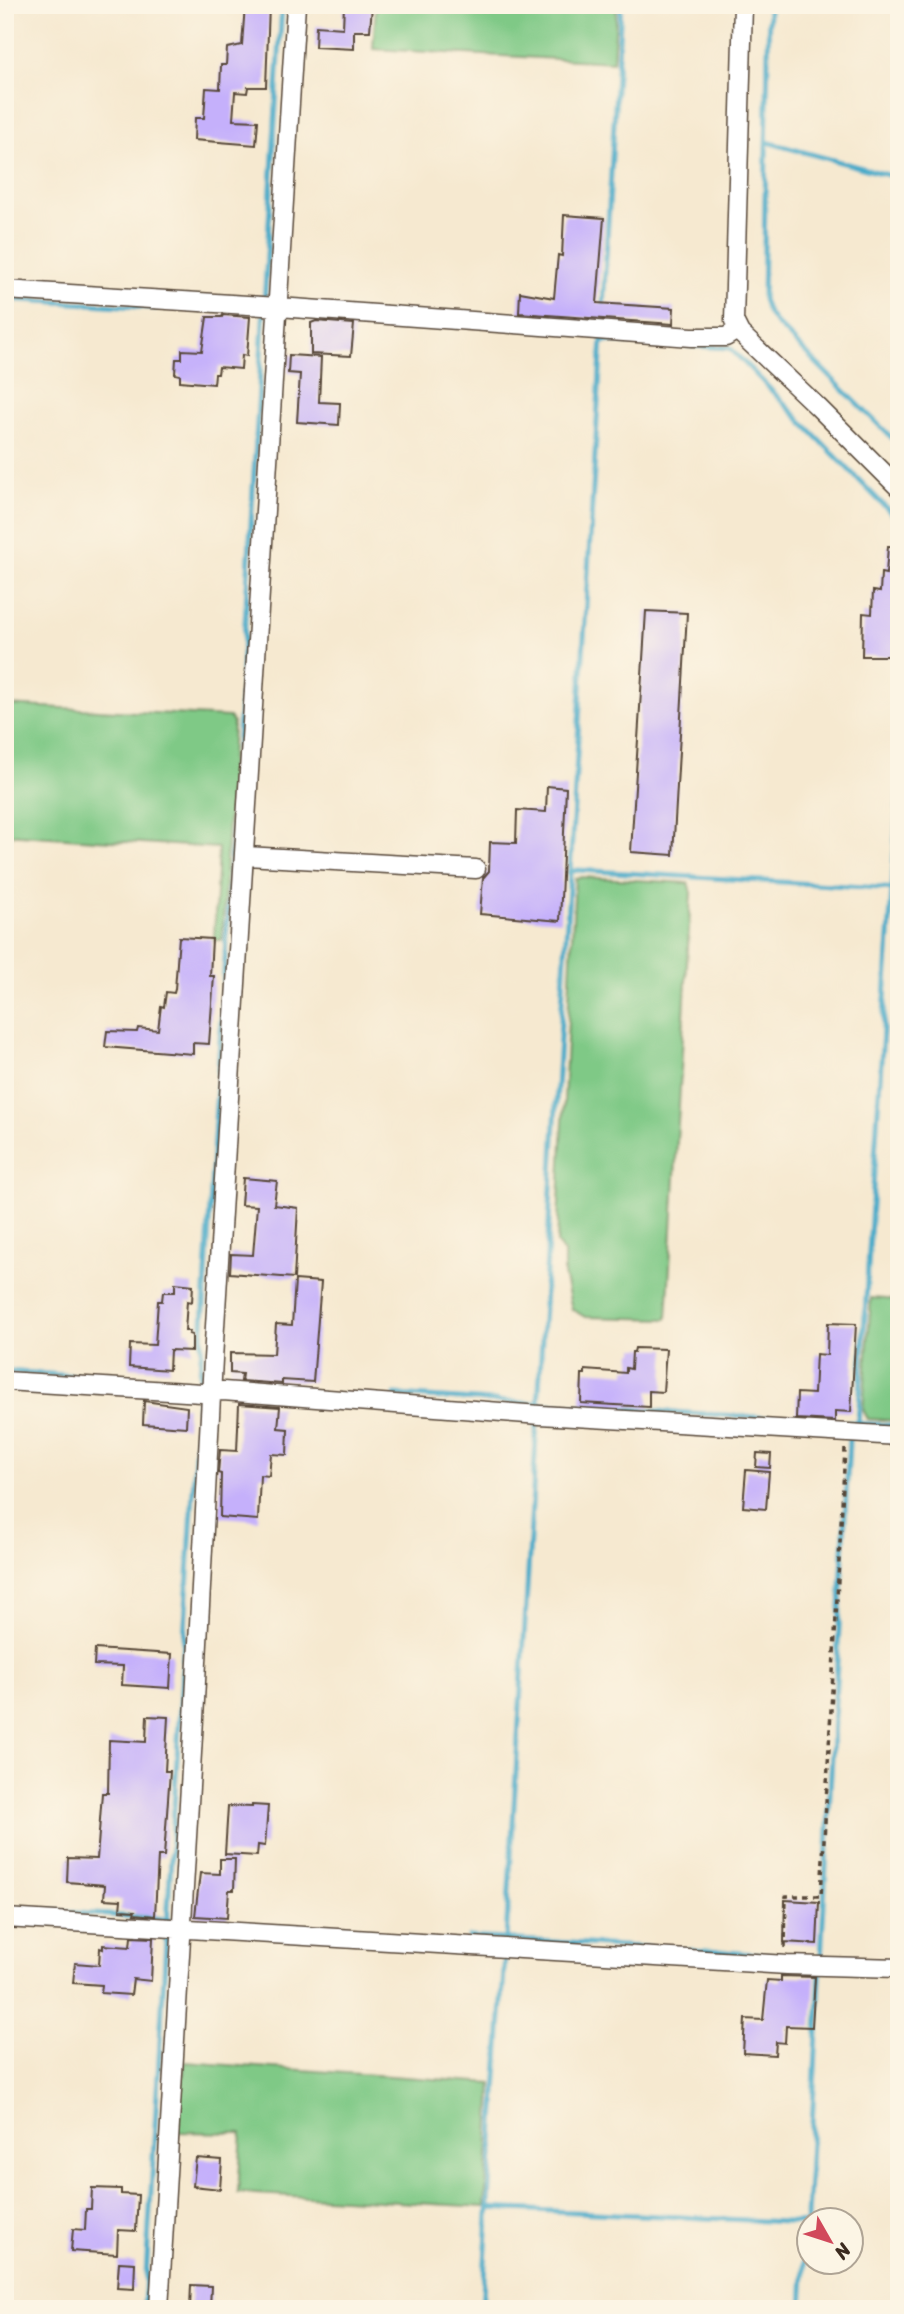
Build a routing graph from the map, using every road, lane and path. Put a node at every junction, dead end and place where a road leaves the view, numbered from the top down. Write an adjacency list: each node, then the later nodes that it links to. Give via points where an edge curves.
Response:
1 (296, 5): 4 (street)
2 (743, 5): 5 (street, via 733,312)
3 (5, 290): 4 (street)
4 (269, 306): 5 (street, via 692,337 726,337); 7 (street)
5 (737, 330): 6 (street)
6 (899, 488)
7 (246, 856): 8 (street); 10 (street)
8 (477, 869)
9 (5, 1381): 10 (street)
10 (202, 1393): 11 (street); 14 (street)
11 (849, 1433): 12 (street); 15 (path, via 821,1896 786,1896 784,1946)
12 (899, 1436)
13 (5, 1918): 14 (street)
14 (171, 1929): 16 (street); 17 (street)
15 (788, 1951)
16 (899, 1968)
17 (159, 2309)

